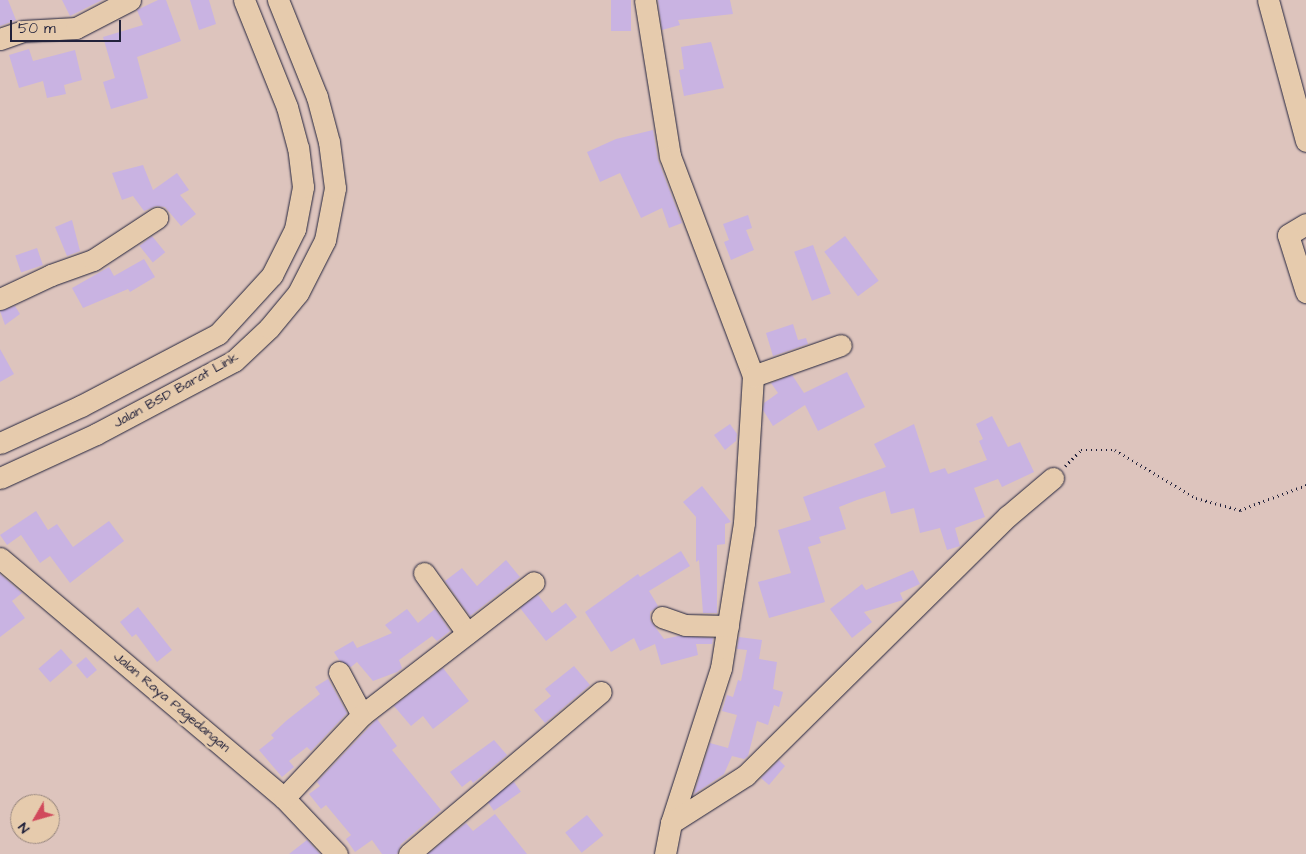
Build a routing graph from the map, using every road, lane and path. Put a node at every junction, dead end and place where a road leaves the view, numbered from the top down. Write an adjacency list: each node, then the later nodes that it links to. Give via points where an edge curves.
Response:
1 (130, 0): 6 (street, via 76,28 23,31)
2 (244, 0): 11 (street, Jalan BSD Barat Link, via 287,107 298,148 303,187)
3 (278, 0): 8 (street, Jalan BSD Barat Link, via 317,98 330,142)
4 (645, 0): 15 (street, via 670,156)
5 (1268, 0): 7 (street)
6 (0, 39)
7 (1306, 141)
8 (334, 176): 11 (street, via 307,242); 17 (street, Jalan BSD Barat Link, via 335,188 325,240 298,293 269,328 234,361 96,434)
9 (158, 218): 13 (street, via 93,260 51,274)
10 (1306, 224): 12 (street, via 1288,235)
11 (291, 237): 16 (street, Jalan BSD Barat Link, via 272,275 218,334 81,406)
12 (1306, 292)
13 (0, 299)
14 (840, 345): 15 (street)
15 (753, 376): 24 (street, via 744,523)
16 (0, 443)
17 (1, 478)
18 (1053, 478): 19 (path, via 1081,450 1093,448 1115,450 1196,498 1240,510); 30 (street, via 1008,516 746,775)
19 (1306, 485)
20 (0, 558): 29 (street, Jalan Raya Pagedangan)
21 (424, 573): 25 (street)
22 (534, 582): 25 (street)
23 (662, 617): 24 (street, via 685,625)
24 (728, 626): 30 (street, via 721,668 702,734)
25 (467, 633): 28 (street)
26 (339, 672): 28 (street)
27 (601, 692): 32 (street)
28 (362, 715): 29 (street)
29 (284, 798): 31 (street, Jalan Raya Pagedangan)
30 (671, 823): 33 (street)
31 (337, 854)
32 (409, 854)
33 (665, 854)

